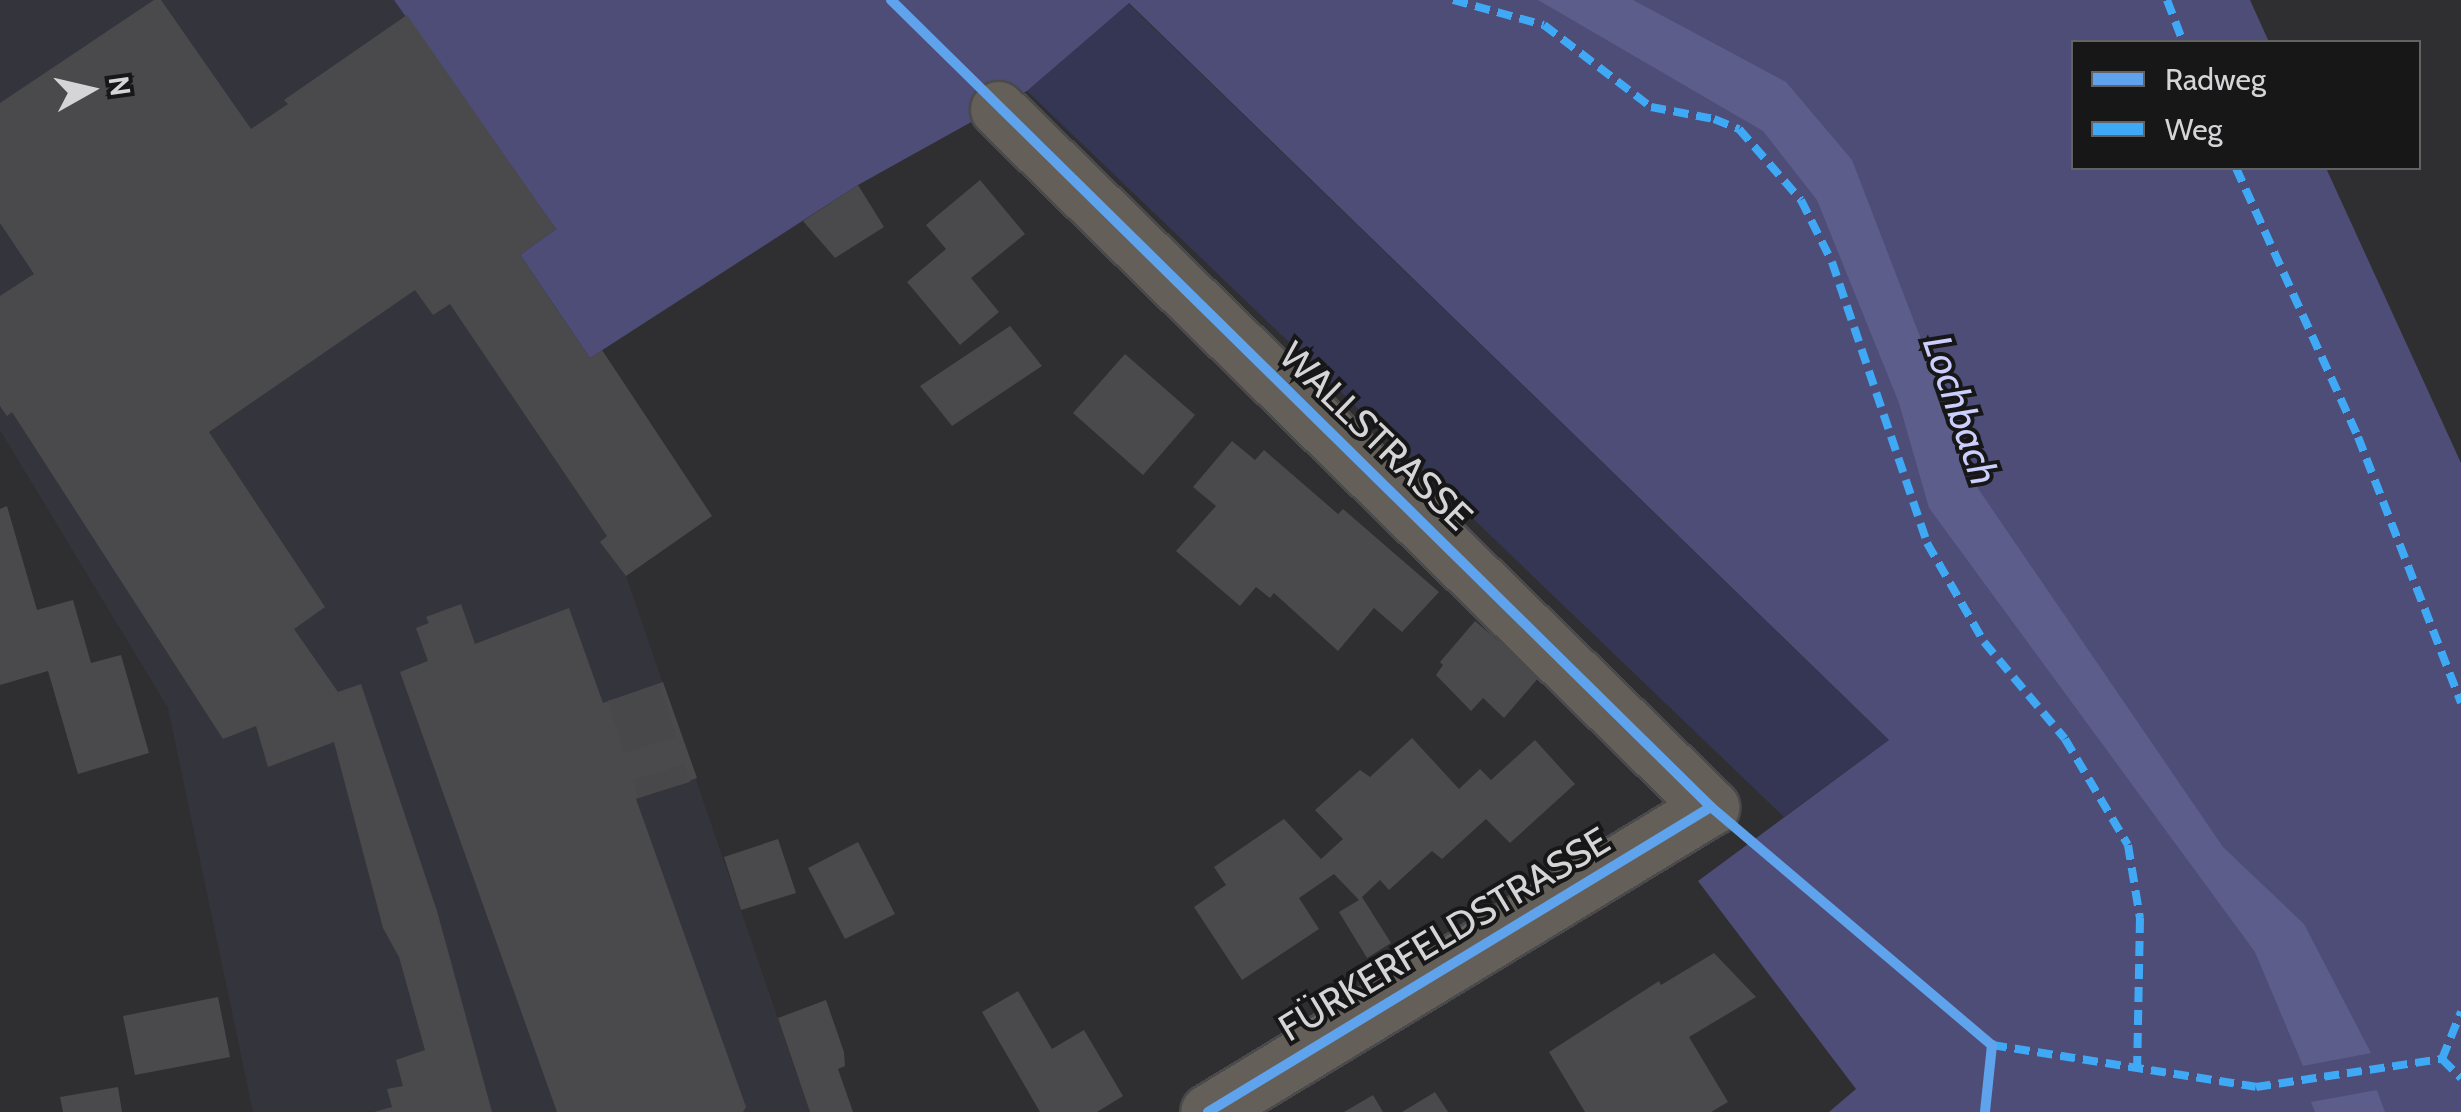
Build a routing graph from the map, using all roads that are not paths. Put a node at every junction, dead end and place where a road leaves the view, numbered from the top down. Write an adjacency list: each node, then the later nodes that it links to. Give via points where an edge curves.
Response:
1 (998, 109): 2 (street, WALLSTRASSE)
2 (1711, 806): 3 (street, FÜRKERFELDSTRASSE)
3 (1208, 1112)

